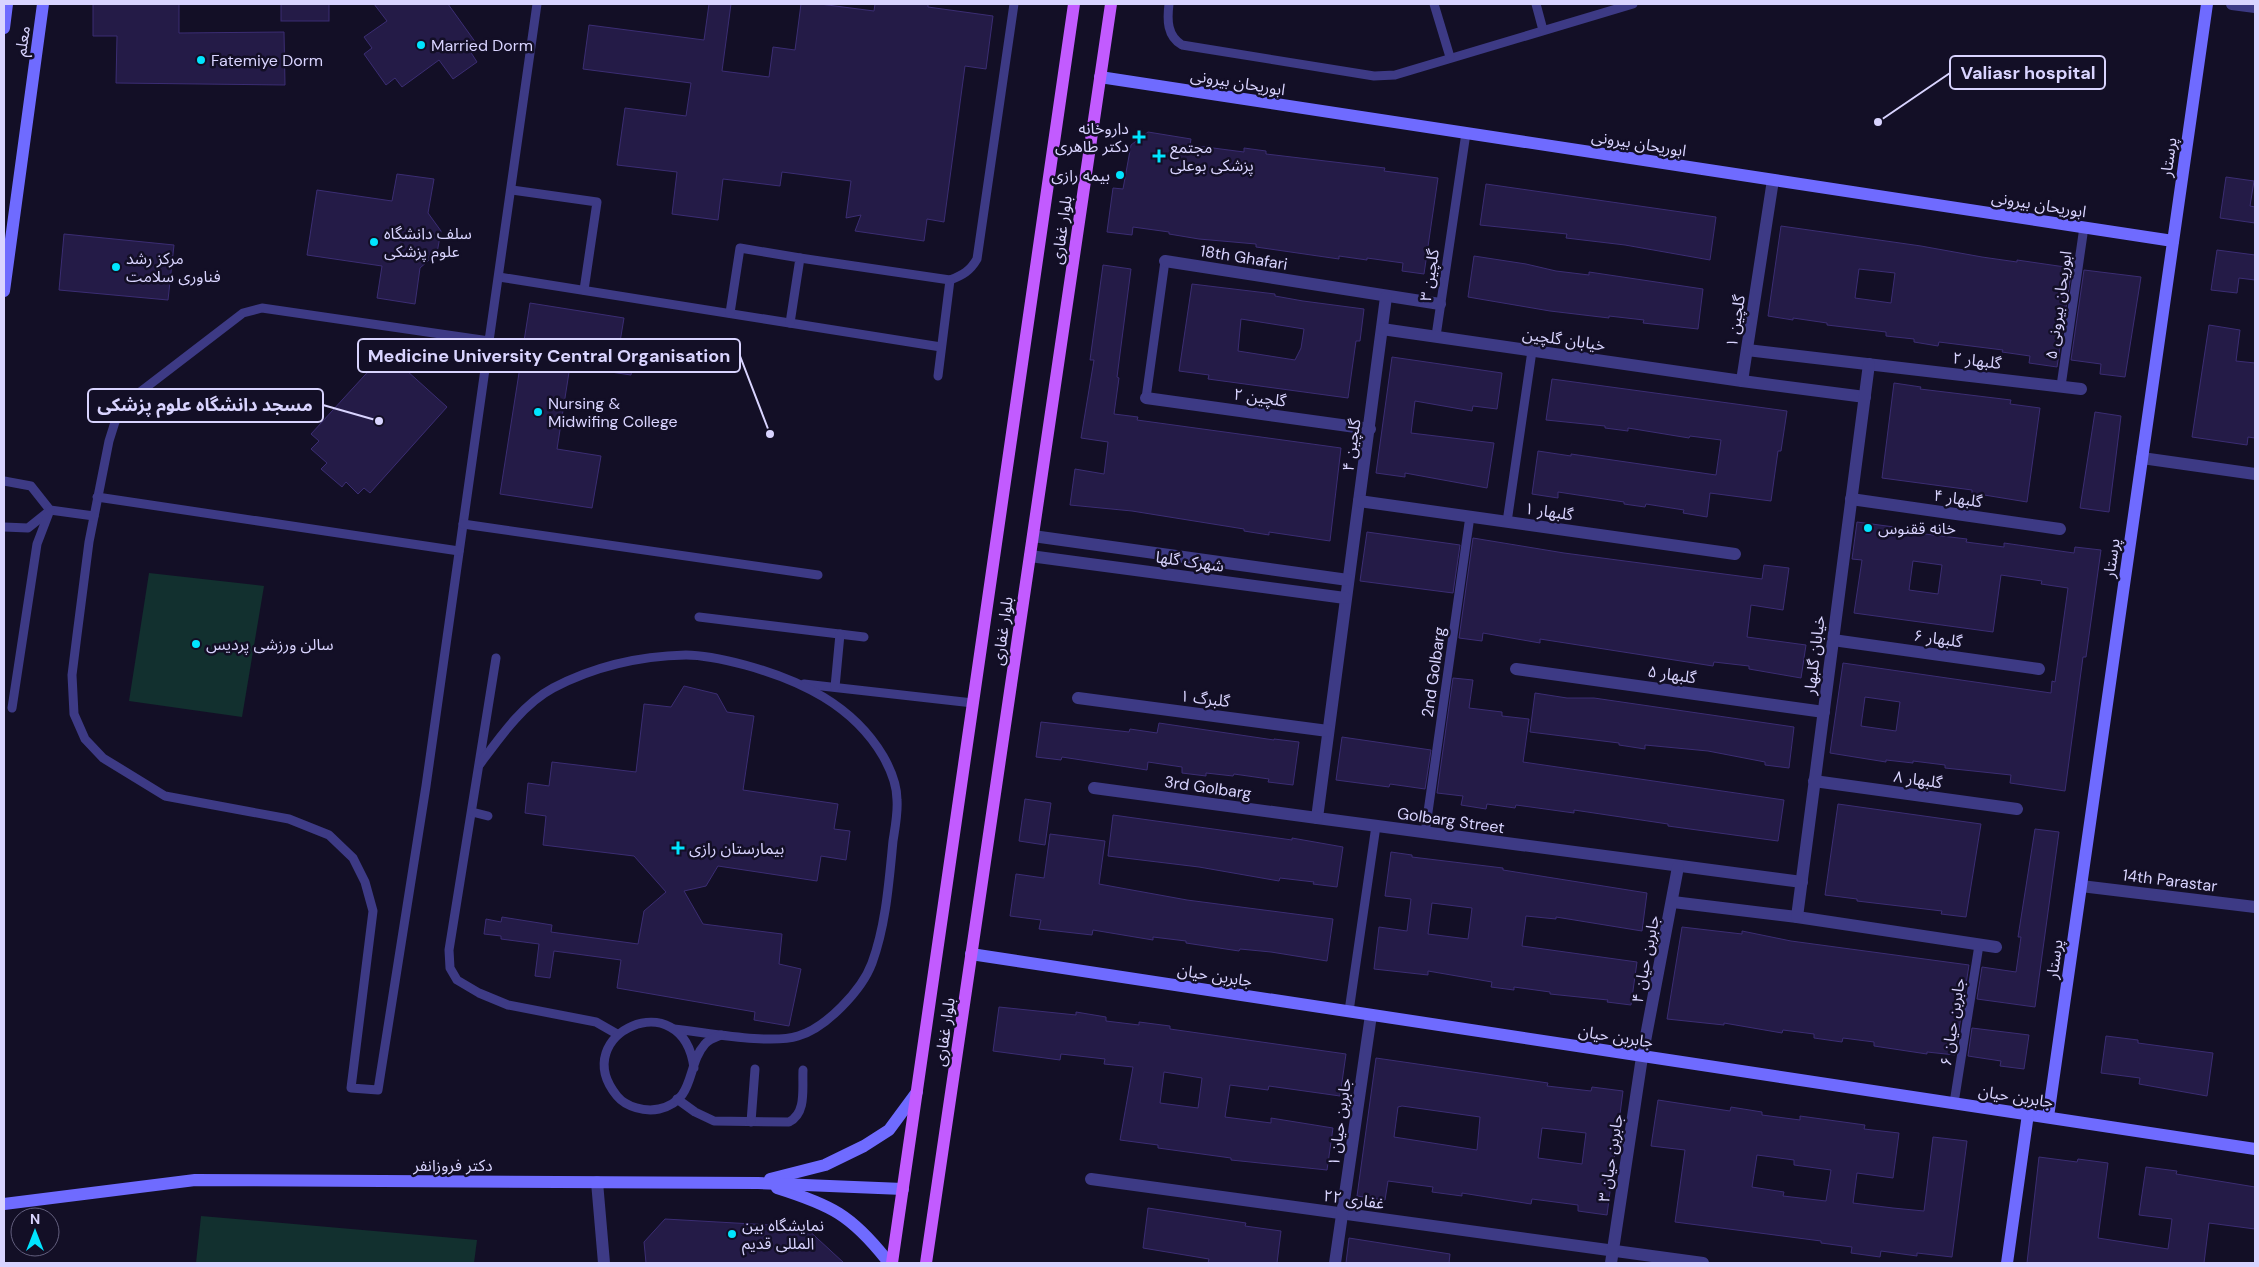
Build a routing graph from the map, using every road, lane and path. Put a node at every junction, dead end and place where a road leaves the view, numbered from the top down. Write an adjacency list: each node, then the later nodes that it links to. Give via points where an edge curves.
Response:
1 (7, 4): 14 (street)
2 (43, 4): 28 (street, معلم)
3 (537, 4): 20 (lane)
4 (1014, 4): 26 (lane, via 977,259 964,275)
5 (1074, 4): 77 (main road, بلوار غفاری)
6 (1111, 4): 17 (main road, بلوار غفاری)
7 (1169, 4): 16 (lane, via 1167,17 1171,35 1182,46 1193,49 1374,76 1395,74)
8 (1434, 4): 16 (lane)
9 (1536, 4): 15 (lane)
10 (1633, 4): 15 (lane)
11 (2207, 4): 22 (street, پرستار)
12 (2232, 4): 13 (street)
13 (2255, 7)
14 (4, 28)
15 (1543, 30): 16 (lane)
16 (1450, 57)
17 (1100, 77): 18 (street, ابوریحان بیرونی); 60 (main road, بلوار غفاری)
18 (1466, 133): 19 (street, ابوریحان بیرونی); 30 (lane, گلچین ۳)
19 (1773, 180): 21 (street, ابوریحان بیرونی); 37 (street, گلچین ۱)
20 (512, 190): 25 (lane); 27 (lane, via 597,202)
21 (2084, 227): 22 (street, ابوریحان بیرونی); 42 (lane, ابوریحان بیرونی ۵)
22 (2173, 241): 47 (street, پرستار)
23 (800, 258): 26 (lane); 31 (lane, via 740,248); 32 (lane)
24 (1165, 261): 29 (street, 18th Ghafari); 45 (lane)
25 (499, 276): 27 (lane); 35 (lane)
26 (950, 280): 36 (lane)
27 (584, 290): 31 (lane)
28 (4, 291)
29 (1386, 297): 30 (street); 33 (street, گلچین ۴)
30 (1440, 304): 34 (lane, گلچین ۳)
31 (730, 313): 32 (lane)
32 (790, 323): 36 (lane)
33 (1382, 329): 34 (street, خیابان گلچین); 46 (street, گلچین ۴)
34 (1436, 336): 38 (street, خیابان گلچین)
35 (489, 341): 50 (lane, via 262,308 243,313 127,402 114,422); 57 (lane)
36 (941, 347): 40 (lane)
37 (1747, 350): 39 (street, گلبهار ۲); 41 (street, گلچین ۱)
38 (1532, 351): 41 (street, خیابان گلچین); 56 (lane)
39 (1869, 364): 42 (street, گلبهار ۲); 44 (street, خیابان گلبهار)
40 (938, 376)
41 (1742, 381): 44 (street)
42 (2061, 386): 43 (street, گلبهار ۲)
43 (2081, 389)
44 (1865, 397): 51 (street, خیابان گلبهار)
45 (1146, 398): 46 (street, گلچین ۲)
46 (1370, 429): 52 (street, گلچین ۴)
47 (2142, 458): 48 (street); 92 (street, پرستار)
48 (2255, 474)
49 (4, 481): 53 (lane, via 31,486)
50 (97, 497): 54 (lane); 61 (lane)
51 (1851, 499): 59 (street, گلبهار ۴); 70 (street, خیابان گلبهار)
52 (1360, 501): 55 (street, گلبهار ۱); 65 (street, گلچین ۴)
53 (50, 510): 54 (lane); 58 (lane, via 28,528); 78 (lane, via 38,544)
54 (94, 516): 61 (lane, via 72,675 74,714 85,739 103,758 165,796 289,818 329,835 353,858 366,882 373,910 351,1088 378,1090)
55 (1470, 516): 56 (street, گلبهار ۱); 89 (lane, 2nd Golbarg)
56 (1507, 522): 62 (street, گلبهار ۱)
57 (463, 524): 61 (lane); 64 (lane)
58 (4, 527)
59 (2060, 529)
60 (1033, 536): 63 (main road, بلوار غفاری); 65 (street, شهرک گلها)
61 (459, 551)
62 (1735, 554)
63 (1030, 556): 66 (street, شهرک گلها); 98 (main road, بلوار غفاری)
64 (818, 575)
65 (1348, 580): 66 (street, گلچین ۴)
66 (1345, 598): 80 (street)
67 (699, 617): 68 (lane)
68 (840, 634): 69 (lane); 75 (lane)
69 (864, 637)
70 (1833, 640): 73 (street, گلبهار ۶); 79 (street, خیابان گلبهار)
71 (496, 658): 81 (lane)
72 (1516, 669): 79 (street, گلبهار ۵)
73 (2039, 669)
74 (800, 683): 75 (lane); 81 (lane, via 718,658 686,655 614,664 551,689 529,706); 103 (lane, via 852,718 883,756 893,776 898,802 880,933 871,965 856,991 817,1026 798,1036 767,1038)
75 (835, 687): 77 (lane)
76 (1078, 698): 80 (street, گلبرگ ۱)
77 (973, 703): 108 (main road, بلوار غفاری)
78 (12, 708)
79 (1824, 712): 82 (street, خیابان گلبهار)
80 (1328, 731): 87 (street)
81 (480, 764): 85 (lane)
82 (1814, 781): 84 (street, گلبهار ۸); 91 (street, خیابان گلبهار)
83 (1094, 788): 87 (street, 3rd Golbarg)
84 (2017, 809)
85 (472, 812): 86 (lane); 102 (lane, via 449,950 450,968 458,980 479,993 508,1004 596,1022)
86 (488, 816)
87 (1316, 818): 88 (street, Golbarg Street)
88 (1376, 826): 89 (street, Golbarg Street); 99 (lane)
89 (1425, 833): 90 (street, Golbarg Street)
90 (1678, 867): 91 (street, Golbarg Street); 93 (street, جابربن حیان ۴)
91 (1802, 882): 95 (street, خیابان گلبهار)
92 (2081, 886): 94 (street, 14th Parastar); 112 (street, پرستار)
93 (1673, 902): 95 (street); 104 (street, جابربن حیان ۴)
94 (2255, 906)
95 (1797, 917): 96 (street)
96 (1979, 945): 97 (street); 110 (lane, جابربن حیان ۶)
97 (1996, 947)
98 (971, 954): 99 (street, جابربن حیان); 125 (main road, بلوار غفاری)
99 (1349, 1011): 100 (street, جابربن حیان)
100 (1371, 1015): 104 (street, جابربن حیان); 120 (street, جابربن حیان ۱)
101 (674, 1029): 102 (lane, via 660,1022 645,1021 630,1025); 103 (lane); 105 (lane, via 685,1040)
102 (618, 1034): 109 (lane, via 604,1061 605,1075 620,1099 646,1110 660,1109)
103 (721, 1034): 105 (lane, via 704,1045)
104 (1642, 1057): 110 (street, جابربن حیان); 121 (street, جابربن حیان ۳)
105 (694, 1068): 109 (lane, via 690,1082)
106 (755, 1070): 113 (lane)
107 (803, 1070): 113 (lane, via 801,1110 797,1118 789,1122)
108 (917, 1092): 117 (street, via 889,1130 864,1146 825,1165); 118 (main road, بلوار غفاری)
109 (677, 1099): 113 (lane, via 714,1121)
110 (1954, 1103): 111 (street, جابربن حیان)
111 (2028, 1114): 112 (street, جابربن حیان); 128 (street)
112 (2048, 1118): 114 (street, جابربن حیان)
113 (751, 1122)
114 (2255, 1149)
115 (1091, 1179): 120 (street, غفاری ۲۲)
116 (596, 1182): 117 (street, دکتر فروزانفر); 119 (street, دکتر فروزانفر, via 195,1180); 122 (street)
117 (758, 1183): 118 (street, دکتر فروزانفر); 123 (street, via 808,1198 840,1212 866,1234)
118 (903, 1189): 124 (main road, بلوار غفاری)
119 (4, 1204)
120 (1342, 1214): 121 (street, غفاری ۲۲); 126 (street, جابربن حیان ۱)
121 (1612, 1257): 127 (street, غفاری ۲۲)
122 (604, 1263)
123 (886, 1263)
124 (892, 1263)
125 (926, 1263)
126 (1335, 1263)
127 (1703, 1263)
128 (2007, 1263)

